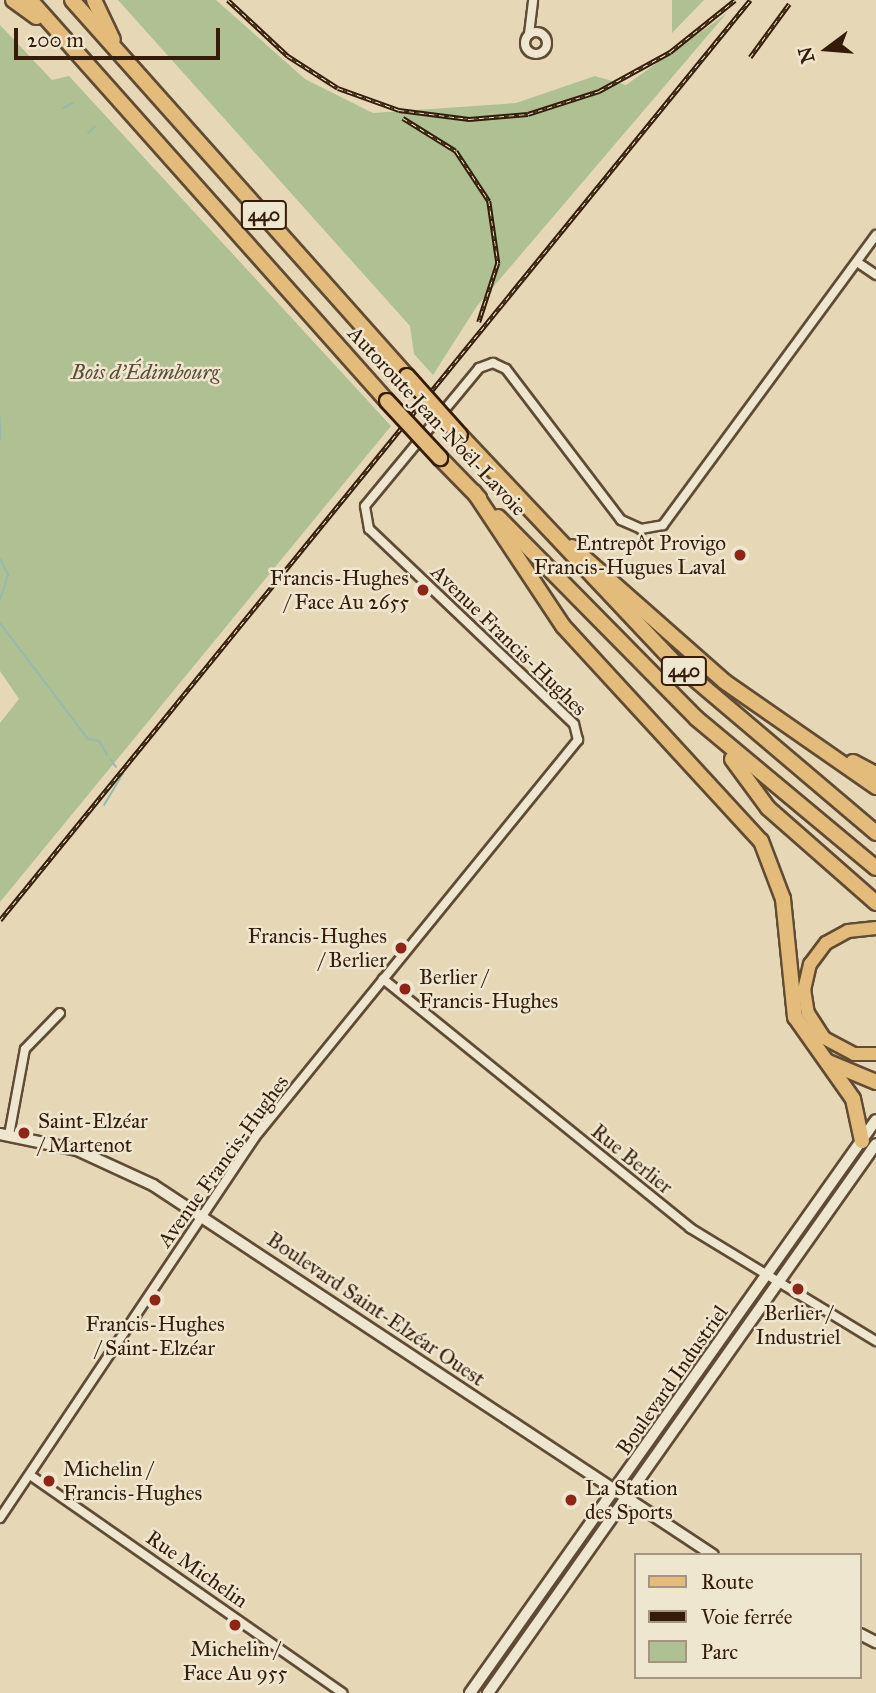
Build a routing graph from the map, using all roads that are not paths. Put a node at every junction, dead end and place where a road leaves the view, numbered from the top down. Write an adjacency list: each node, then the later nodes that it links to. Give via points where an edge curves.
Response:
1 (13, 0): 6 (highway)
2 (30, 0): 6 (highway, Autoroute Jean-Noël-Lavoie / 440)
3 (72, 0): 8 (highway, Autoroute Jean-Noël-Lavoie / 440)
4 (94, 0): 8 (highway)
5 (533, 0): 7 (street)
6 (60, 34): 13 (highway, Autoroute Jean-Noël-Lavoie / 440, bridge, via 387,401)
7 (529, 34)
8 (120, 54): 12 (highway, Autoroute Jean-Noël-Lavoie / 440, bridge)
9 (876, 235): 10 (street, Avenue Francis-Hughes)
10 (857, 262): 11 (street); 22 (street, Avenue Francis-Hughes, via 663,525 641,529 621,520 495,363 479,368 366,503 362,517 369,529 579,734)
11 (876, 275)
12 (509, 490): 14 (highway, via 680,645); 18 (highway, Autoroute Jean-Noël-Lavoie / 440, via 671,659)
13 (474, 492): 15 (highway, Autoroute Jean-Noël-Lavoie / 440); 25 (highway, via 563,626 757,835 781,891 795,1017)
14 (789, 730): 16 (highway); 17 (highway)
15 (715, 736): 19 (highway, Autoroute Jean-Noël-Lavoie / 440); 20 (highway, via 768,808)
16 (876, 775)
17 (876, 787)
18 (876, 833)
19 (876, 868)
20 (876, 903)
21 (876, 928): 24 (main road, via 848,931 822,947 808,970 804,995 810,1019 828,1042 853,1054)
22 (383, 979): 30 (street, Avenue Francis-Hughes, via 265,1125); 31 (street, Rue Berlier, via 690,1228)
23 (60, 1013): 28 (street, via 24,1053)
24 (876, 1054)
25 (828, 1062): 26 (highway); 29 (highway, via 856,1105)
26 (876, 1082)
27 (876, 1120): 29 (street, Boulevard Industriel)
28 (5, 1135): 30 (street, Boulevard Saint-Elzéar Ouest, via 110,1163)
29 (869, 1142): 31 (street, Boulevard Industriel); 32 (street, Boulevard Industriel)
30 (202, 1217): 34 (street, Avenue Francis-Hughes); 35 (street, Boulevard Saint-Elzéar Ouest)
31 (766, 1278): 32 (street, Rue Berlier); 35 (street, Boulevard Industriel)
32 (778, 1285): 33 (street, Rue Berlier); 36 (street, Boulevard Industriel)
33 (876, 1341)
34 (30, 1475): 37 (street, Avenue Francis-Hughes); 39 (street, Rue Michelin)
35 (616, 1493): 36 (street, Boulevard Saint-Elzéar Ouest); 40 (street, Boulevard Industriel)
36 (628, 1502): 38 (street, Boulevard Saint-Elzéar Ouest); 41 (street, Boulevard Industriel)
37 (0, 1518)
38 (710, 1553)
39 (343, 1693)
40 (470, 1693)
41 (488, 1693)

